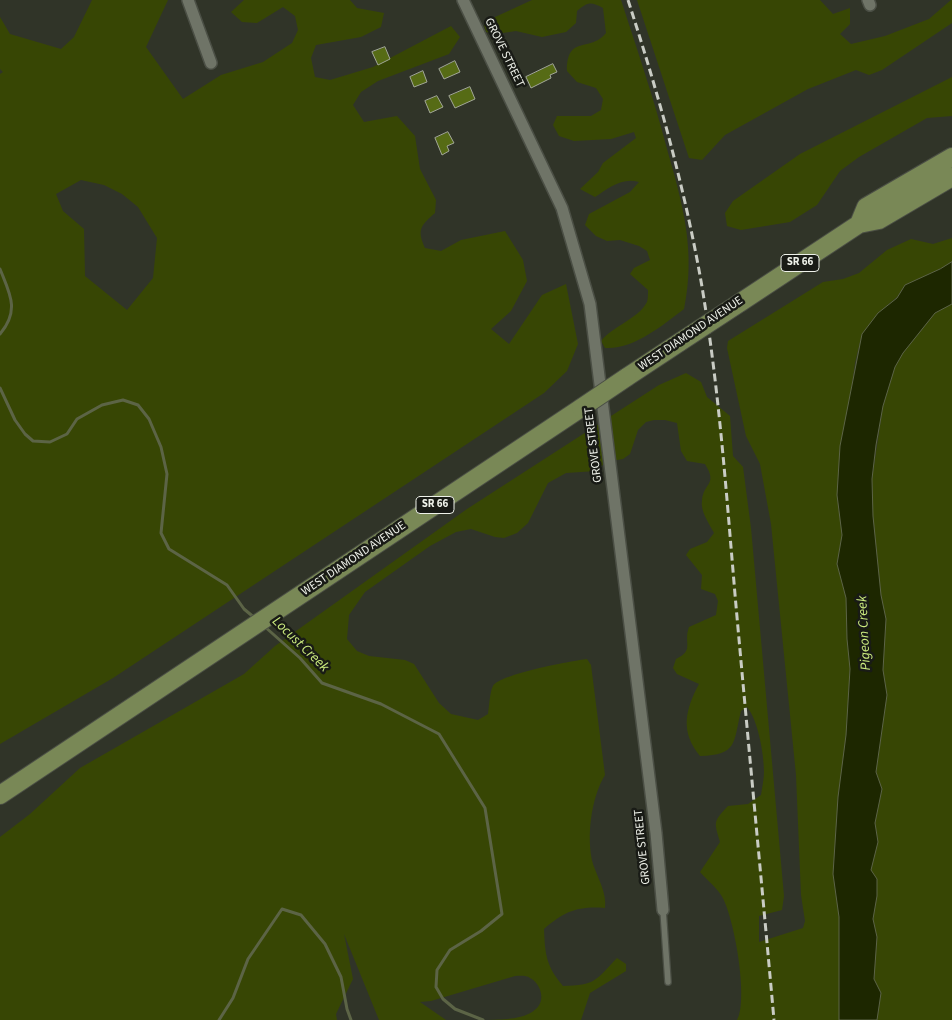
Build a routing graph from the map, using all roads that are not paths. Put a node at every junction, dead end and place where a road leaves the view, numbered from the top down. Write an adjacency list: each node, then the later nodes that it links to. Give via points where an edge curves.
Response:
1 (188, 0): 3 (street)
2 (463, 0): 8 (street, GROVE STREET, via 562,208 590,304)
3 (212, 64)
4 (952, 157): 6 (main road, WEST DIAMOND AVENUE / SR 66, via 866,207)
5 (952, 177): 6 (main road, WEST DIAMOND AVENUE / SR 66, via 879,220)
6 (858, 224): 7 (main road, WEST DIAMOND AVENUE / SR 66, bridge)
7 (0, 796)
8 (663, 910): 9 (lane)
9 (668, 982)

